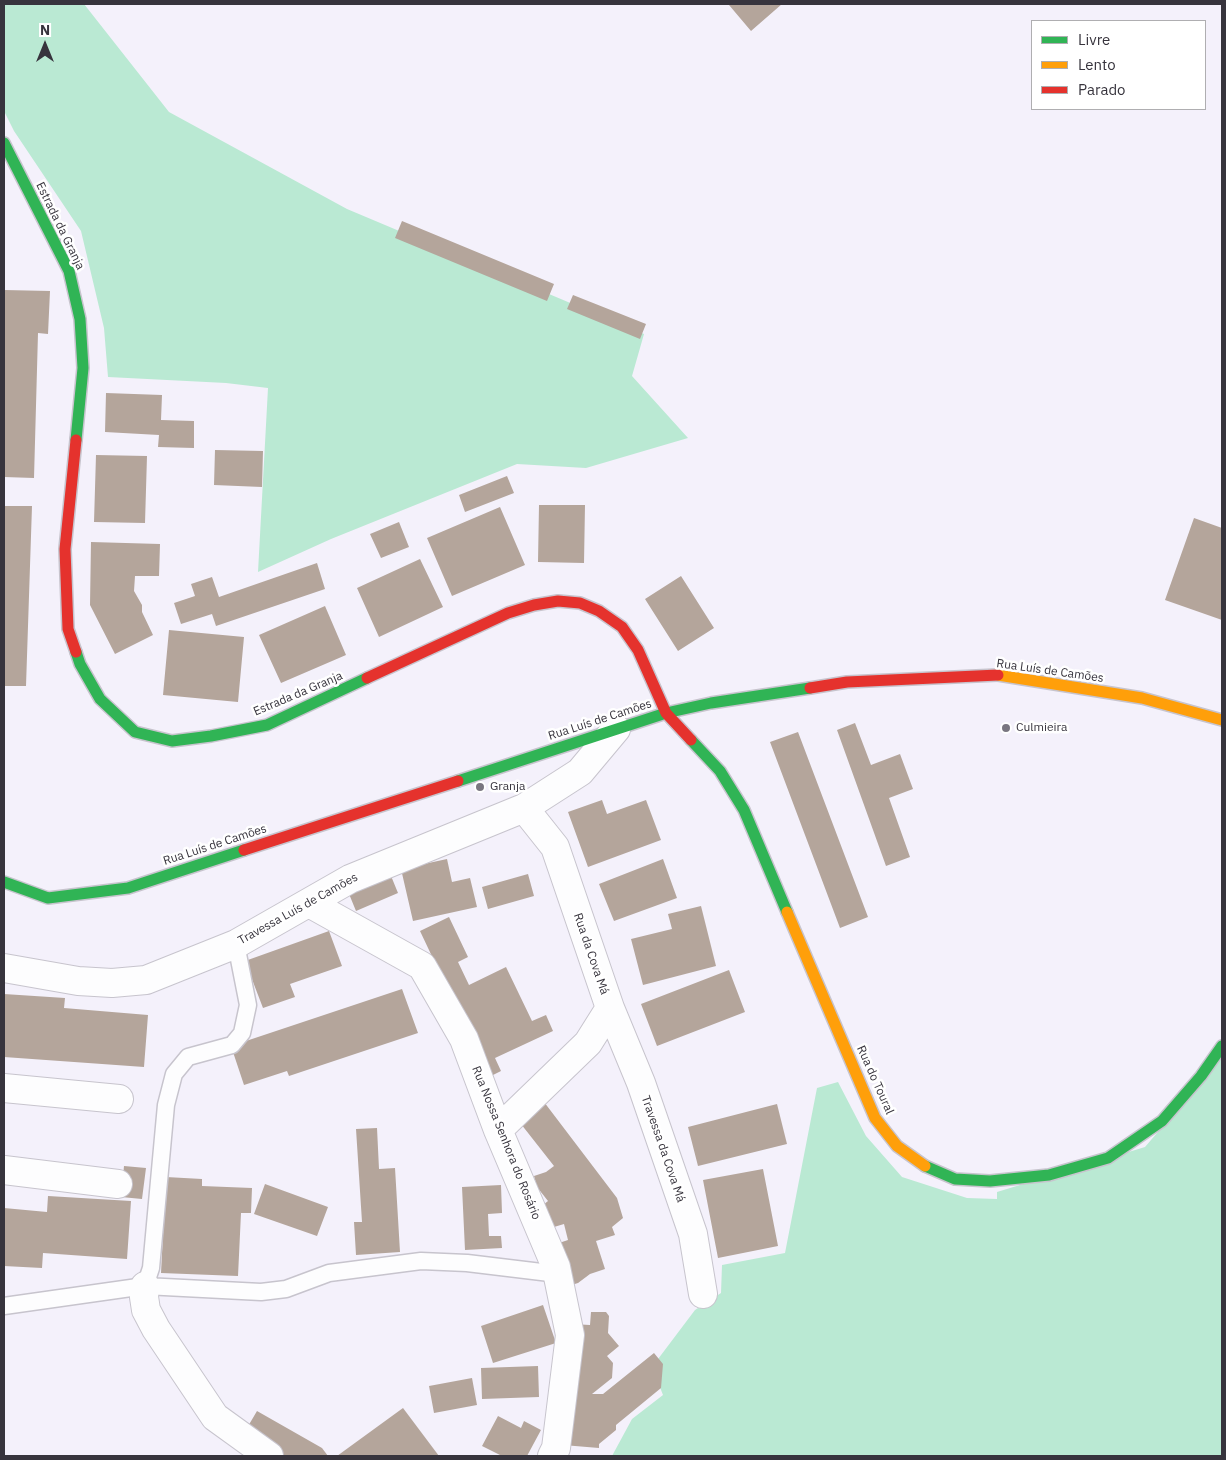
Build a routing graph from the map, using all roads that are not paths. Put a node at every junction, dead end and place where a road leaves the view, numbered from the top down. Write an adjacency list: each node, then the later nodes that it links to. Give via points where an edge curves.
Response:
1 (4, 143): 2 (street, Estrada da Granja, via 69,271 80,319 83,368 65,549 68,629 80,664 100,699 135,732 172,741 267,725 508,613 558,601 580,603 622,627 638,650)
2 (666, 713): 3 (street, Rua Luís de Camões, via 711,702 847,682 1000,675 1142,698); 4 (street, Rua Luís de Camões); 11 (street, Rua do Toural, via 720,771 744,810 875,1118 897,1146 925,1166 955,1178 990,1181 1049,1175 1108,1158 1162,1121)
3 (1222, 720)
4 (616, 729): 5 (street, Travessa Luís de Camões, via 580,772); 6 (street, Rua Luís de Camões, via 128,888 48,898)
5 (524, 808): 7 (street, Travessa Luís de Camões, via 350,879); 10 (street, Rua da Cova Má, via 555,847)
6 (4, 882)
7 (309, 903): 8 (street, Travessa Luís de Camões); 14 (street, Rua Nossa Senhora do Rosário, via 422,966 464,1039)
8 (236, 944): 9 (street, Travessa Luís de Camões, via 146,980 112,984); 18 (lane, via 248,1005 242,1033 232,1045 188,1057 174,1074 166,1105 151,1268)
9 (4, 968)
10 (610, 1008): 14 (street, Rua da Cova Má, via 588,1043); 19 (street, Travessa da Cova Má, via 693,1234)
11 (1222, 1046)
12 (4, 1088): 13 (street)
13 (119, 1099)
14 (498, 1130): 17 (street, Rua Nossa Senhora do Rosário)
15 (4, 1170): 16 (street)
16 (118, 1184)
17 (558, 1274): 18 (lane, via 467,1262 421,1261 330,1273 286,1289 261,1292); 22 (street, Rua Nossa Senhora do Rosário, via 570,1335 556,1448)
18 (145, 1286): 20 (lane); 21 (street, via 146,1310 156,1329 215,1417)
19 (702, 1294)
20 (4, 1306)
21 (269, 1456)
22 (552, 1456)

